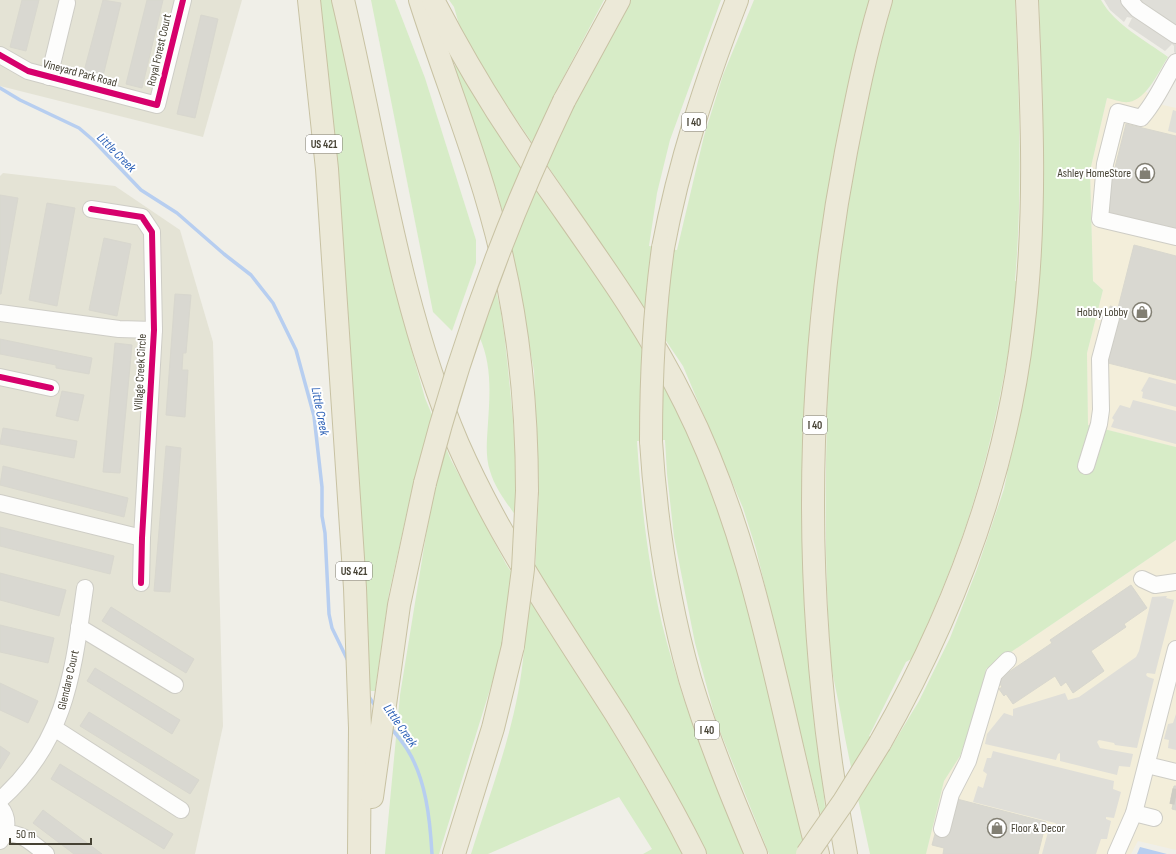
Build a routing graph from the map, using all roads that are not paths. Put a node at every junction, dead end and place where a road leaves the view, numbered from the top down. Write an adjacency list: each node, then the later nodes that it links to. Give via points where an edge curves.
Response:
1 (183, 0): 16 (street, Royal Forest Court)
2 (309, 0): 46 (highway, US 421, via 327,169 356,588 360,728)
3 (343, 0): 49 (highway, via 408,294 431,370 458,445 513,552 650,771)
4 (420, 0): 48 (highway, bridge, via 481,180 502,256 511,295 526,413 527,491 523,569 513,646 493,728)
5 (432, 0): 52 (highway, via 496,112 608,273 649,336 686,403 718,476 743,551)
6 (618, 0): 47 (highway, bridge, via 564,101 526,182 484,288 456,371 425,483 407,567 393,645)
7 (737, 0): 50 (highway, I 40, bridge, via 688,141 663,248 653,340 651,441 663,562 680,639 709,736)
8 (881, 0): 53 (highway, I 40, via 852,123 832,233 823,306 815,417 813,536 819,654 832,772)
9 (1027, 0): 51 (highway, bridge, via 1032,132 1031,230 1023,329 1010,408 991,485 955,591 919,671 844,802)
10 (1129, 0): 12 (street, via 1137,9)
11 (67, 3): 15 (street)
12 (1176, 35)
13 (0, 55): 15 (street, Vineyard Park Road, via 28,71)
14 (1176, 62): 18 (street, via 1163,82 1152,107 1141,118 1118,112 1105,164 1100,219)
15 (49, 77): 16 (street, Vineyard Park Road)
16 (158, 105)
17 (91, 209): 21 (street, Village Creek Circle, via 142,217 152,232)
18 (1176, 238)
19 (0, 313): 21 (street, Village Creek Circle, via 119,329)
20 (1111, 318): 24 (street, via 1100,359 1099,424)
21 (154, 330): 26 (street, Village Creek Circle)
22 (0, 378): 23 (street)
23 (51, 388)
24 (1086, 466)
25 (0, 503): 26 (street)
26 (142, 538): 29 (street, Village Creek Circle)
27 (1142, 579): 28 (street, via 1155,585)
28 (1176, 582)
29 (141, 583)
30 (85, 588): 31 (street, Glendare Court)
31 (79, 627): 34 (street); 35 (street, Glendare Court, via 66,696)
32 (1176, 649): 36 (street)
33 (1008, 660): 43 (street, via 994,674 968,761 951,794)
34 (175, 685)
35 (54, 728): 38 (street, Glendare Court, via 28,773); 40 (street)
36 (1147, 765): 37 (street); 41 (street)
37 (1176, 772)
38 (0, 800)
39 (0, 807): 44 (street, via 6,818)
40 (181, 810)
41 (1134, 813): 42 (street); 54 (street)
42 (1154, 818)
43 (942, 829)
44 (2, 837): 45 (street, via 16,833)
45 (46, 854)
46 (359, 854)
47 (364, 854)
48 (454, 854)
49 (695, 854)
50 (756, 854)
51 (807, 854)
52 (818, 854)
53 (846, 854)
54 (1116, 854)

